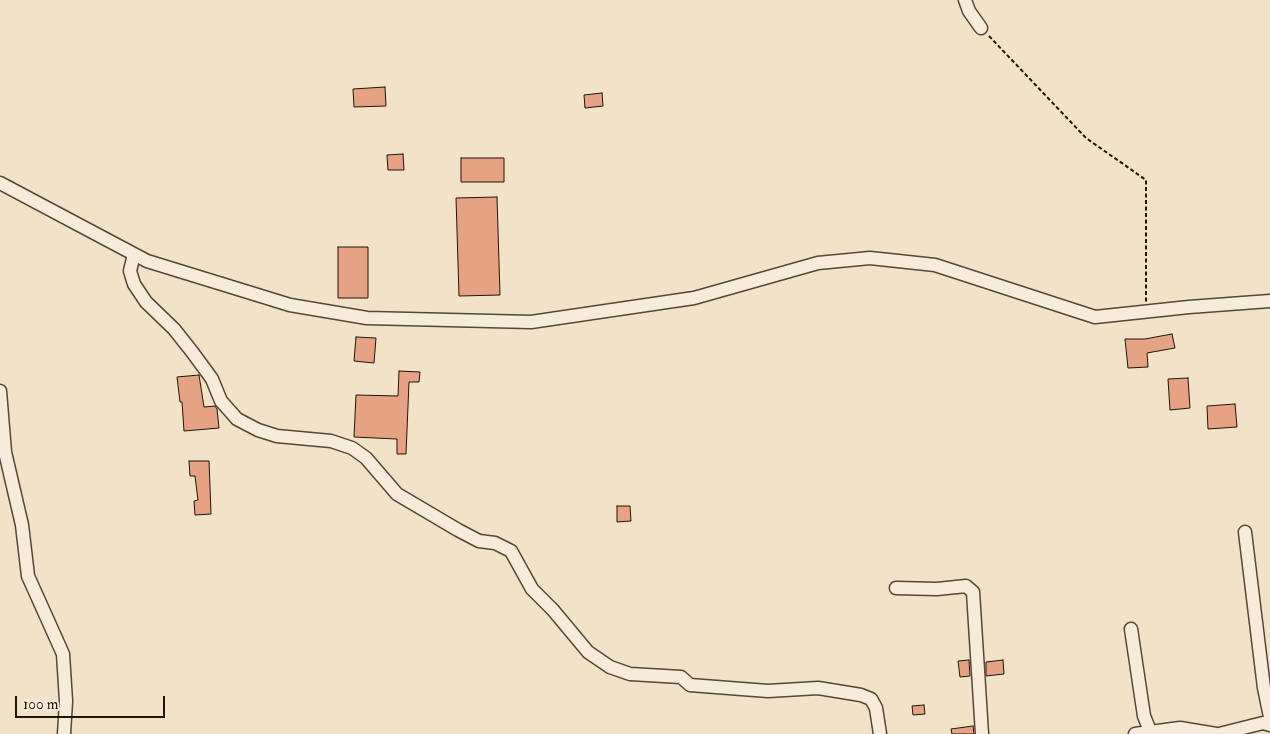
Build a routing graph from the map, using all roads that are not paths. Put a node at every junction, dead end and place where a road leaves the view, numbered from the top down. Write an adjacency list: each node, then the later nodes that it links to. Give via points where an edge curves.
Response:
1 (965, 0): 2 (street)
2 (981, 28)
3 (0, 183): 4 (street)
4 (134, 254): 5 (street, via 147,261 290,306 367,318 531,322 694,298 818,263 870,258 935,265 1095,317); 14 (street, via 130,271 134,284 146,302 174,328 212,379 221,401 237,419 277,436 331,442 352,448 366,458 397,494 479,541 495,543 511,551 532,589 588,652 610,667 630,674 681,677 690,685 768,691 818,688 861,695 871,699 876,708)
5 (1270, 301)
6 (0, 391): 13 (street, via 5,452 22,525 28,576 63,654)
7 (1245, 532): 10 (street)
8 (896, 588): 15 (street, via 966,586 973,592)
9 (1131, 629): 12 (street, via 1144,716)
10 (1270, 717)
11 (1270, 725): 17 (street, via 1263,723)
12 (1150, 732): 16 (street); 17 (street, via 1180,728)
13 (64, 734)
14 (880, 734)
15 (982, 734)
16 (1135, 734)
17 (1218, 734)

